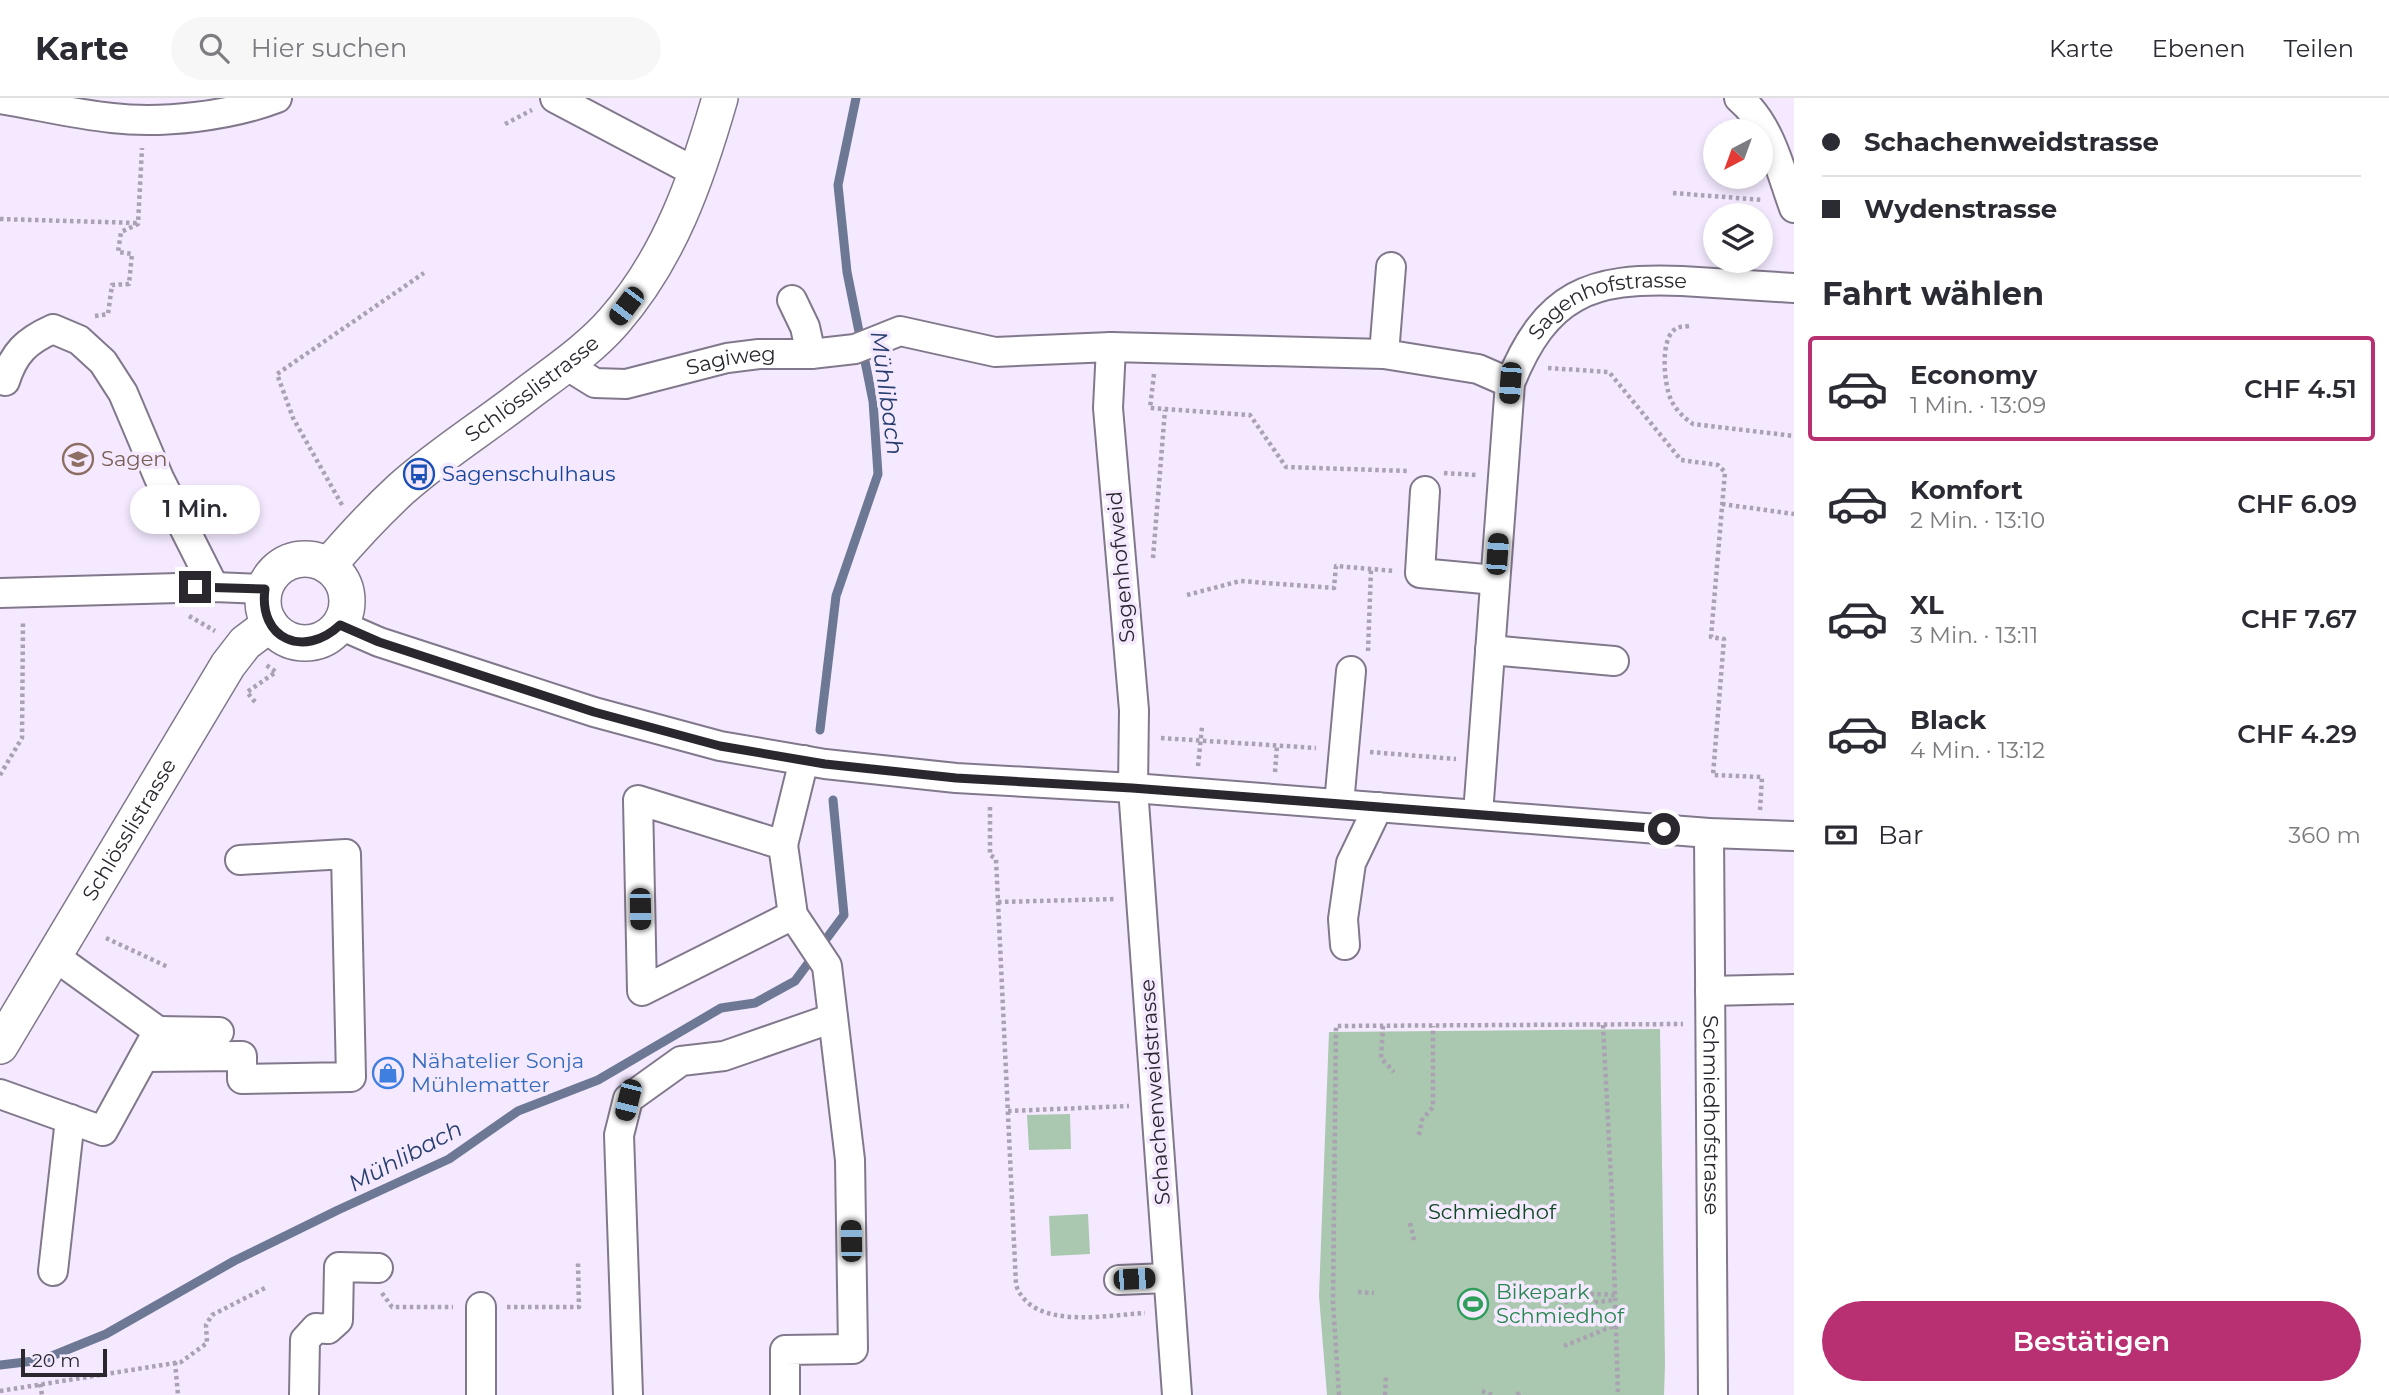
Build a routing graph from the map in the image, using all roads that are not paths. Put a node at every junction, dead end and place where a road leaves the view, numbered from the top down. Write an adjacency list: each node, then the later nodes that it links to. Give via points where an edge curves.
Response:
1 (720, 98): 6 (main road, Schlösslistrasse)
2 (1739, 98): 7 (street, via 1754,110 1764,128)
3 (0, 99): 4 (street, via 113,119 215,113)
4 (273, 99)
5 (545, 103): 6 (street)
6 (697, 173): 14 (main road, Schlösslistrasse, via 652,272 613,323)
7 (1790, 190)
8 (1391, 267): 13 (street)
9 (1794, 288): 15 (street, Sagenhofstrasse, via 1647,280 1601,286 1574,297 1552,314 1521,355)
10 (792, 300): 12 (street)
11 (1111, 347): 12 (street, Sagiweg, via 995,352 900,331 855,349); 13 (street); 29 (street, Sagenhofweid, via 1108,408 1134,710)
12 (811, 354): 14 (street, Sagiweg, via 727,358 626,384 595,383)
13 (1384, 354): 15 (street)
14 (566, 365): 18 (main road, Schlösslistrasse, via 402,489)
15 (1513, 374): 19 (street, Sagenhofstrasse)
16 (5, 381): 20 (street, via 11,363 30,340 52,329 79,340 103,362 123,393 159,478)
17 (1426, 478): 19 (street, via 1420,573)
18 (328, 566): 21 (main road, via 314,560 284,565); 24 (main road, via 345,587 346,613)
19 (1495, 580): 25 (street, Sagenhofstrasse)
20 (214, 587): 21 (street); 22 (street)
21 (265, 589): 23 (main road)
22 (0, 593)
23 (270, 624): 24 (main road, via 297,642 328,637); 39 (main road, Schlösslistrasse, via 245,643 228,665)
24 (340, 625): 28 (street, via 594,712 720,746)
25 (1490, 650): 26 (street); 32 (street, Sagenhofstrasse)
26 (1614, 661)
27 (1351, 671): 30 (street)
28 (804, 760): 29 (street, via 992,780); 35 (street)
29 (1132, 788): 30 (street); 51 (street, Schachenweidstrasse)
30 (1339, 804): 31 (street)
31 (1378, 807): 32 (street); 38 (street, via 1351,863 1343,919)
32 (1478, 814): 33 (street)
33 (1709, 833): 34 (street); 41 (street, Schmiedhofstrasse)
34 (1794, 836)
35 (783, 845): 37 (street); 37 (street, via 638,800 642,991)
36 (240, 860): 46 (street, via 346,854 351,1077 242,1079 242,1056)
37 (801, 926): 42 (street, via 827,966)
38 (1345, 945)
39 (54, 956): 43 (street); 45 (main road, Schlösslistrasse)
40 (1794, 989): 41 (street)
41 (1710, 991): 59 (street, Schmiedhofstrasse)
42 (833, 1018): 56 (street, via 724,1056 681,1061 628,1100 619,1135); 57 (street, via 850,1160 853,1349 785,1350)
43 (158, 1031): 44 (street); 46 (street)
44 (219, 1031)
45 (0, 1046)
46 (144, 1057): 48 (street, via 103,1131)
47 (0, 1094): 48 (street)
48 (70, 1119): 50 (street)
49 (378, 1268): 54 (street, via 339,1267 338,1320 328,1329 316,1328 305,1340)
50 (53, 1271)
51 (1168, 1278): 52 (street); 58 (street, Schachenweidstrasse)
52 (1119, 1280)
53 (481, 1307): 55 (street)
54 (304, 1395)
55 (481, 1395)
56 (628, 1395)
57 (785, 1395)
58 (1177, 1395)
59 (1713, 1395)

